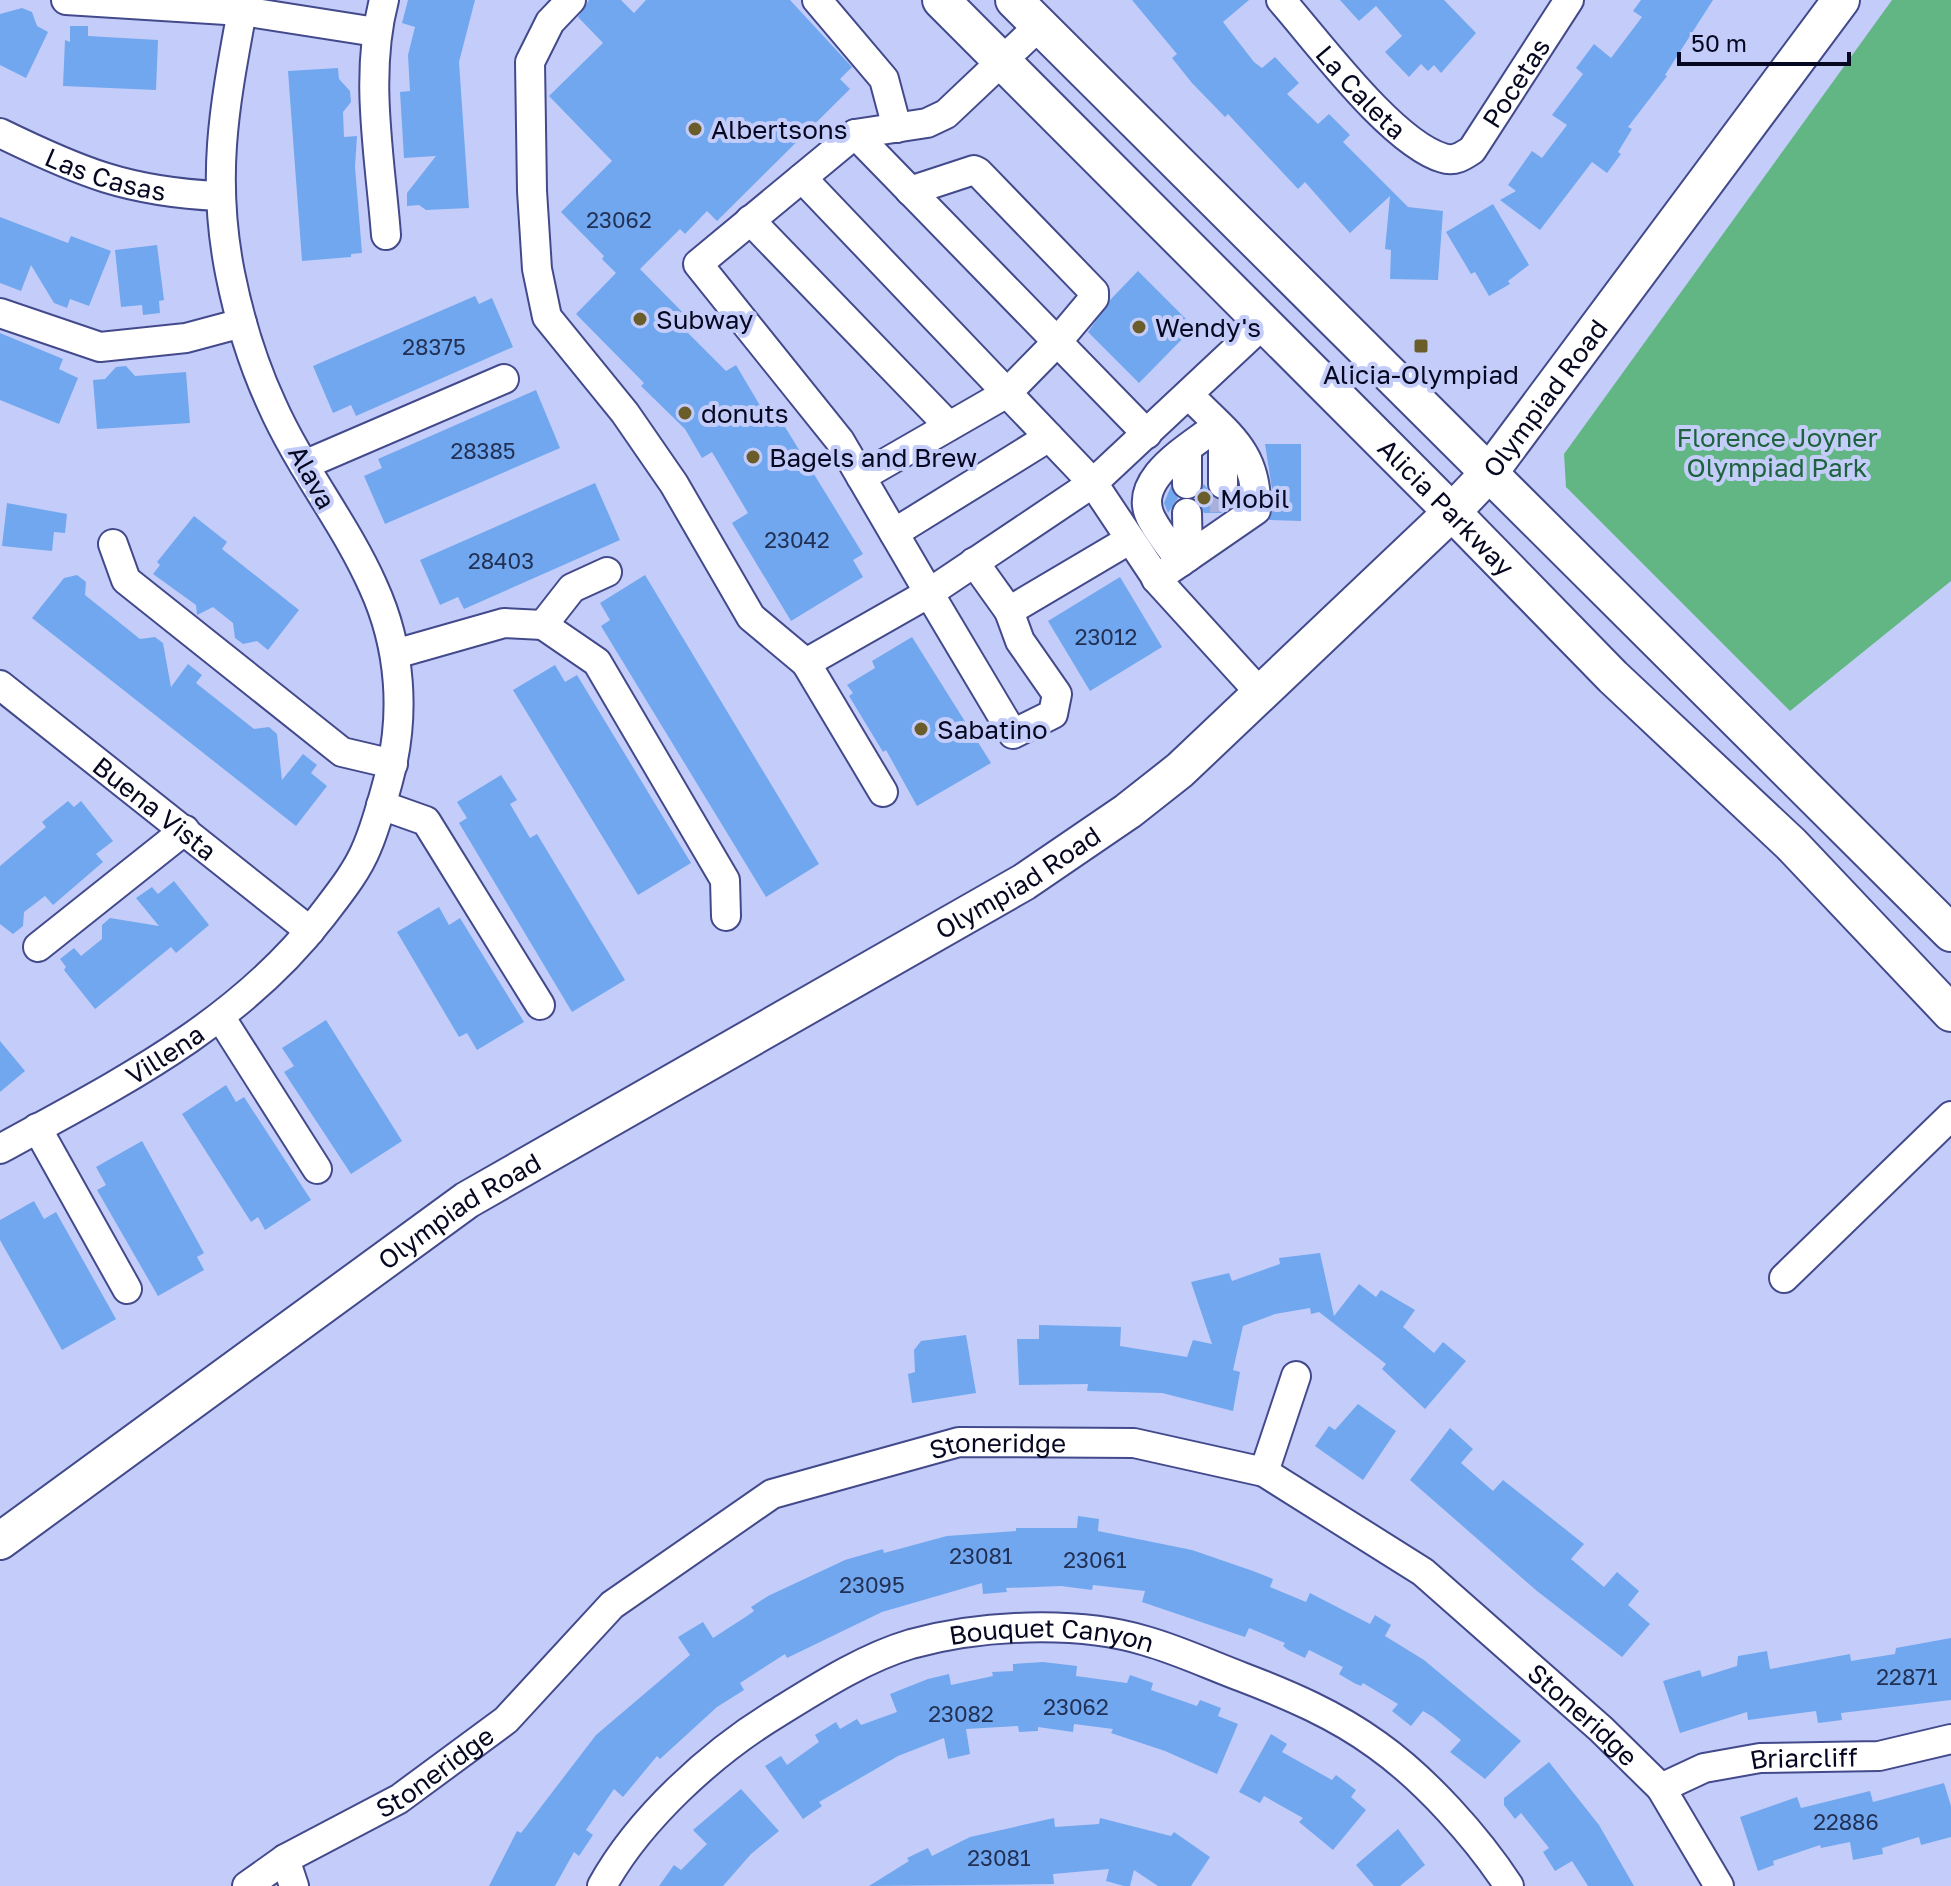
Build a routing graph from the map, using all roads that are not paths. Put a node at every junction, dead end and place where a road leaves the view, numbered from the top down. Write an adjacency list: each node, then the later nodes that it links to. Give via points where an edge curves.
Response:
1 (66, 0): 9 (street)
2 (384, 0): 11 (street)
3 (571, 0): 53 (street, via 550,22 530,62 537,269 547,317 674,484 751,617)
4 (817, 0): 13 (street, via 884,79)
5 (941, 0): 12 (main road, Alicia Parkway)
6 (1281, 0): 16 (street, La Caleta, via 1395,129 1443,158)
7 (1569, 0): 16 (street, Pocetas, via 1472,150)
8 (1841, 0): 35 (main road, Olympiad Road)
9 (243, 6): 11 (street); 19 (street, Alava, via 223,106)
10 (1027, 13): 12 (street); 35 (main road, Alicia Parkway)
11 (376, 32): 21 (street, via 373,68)
12 (1001, 62): 13 (street, via 946,114); 24 (main road, Alicia Parkway)
13 (897, 128): 15 (street)
14 (0, 133): 19 (street, Las Casas, via 97,178 169,194)
15 (855, 134): 17 (street); 18 (street)
16 (1457, 159)
17 (802, 178): 20 (street); 27 (street)
18 (910, 191): 25 (street); 25 (street, via 978,172 1094,292)
19 (219, 196): 23 (street, Alava)
20 (750, 220): 29 (street); 36 (street, via 698,264 840,441)
21 (386, 235)
22 (0, 313): 23 (street, via 100,347 186,338)
23 (242, 323): 34 (street, Alava, via 272,405)
24 (1263, 324): 28 (street); 40 (main road, Alicia Parkway)
25 (1057, 342): 27 (street); 31 (street)
26 (504, 379): 34 (street)
27 (1007, 393): 29 (street); 32 (street)
28 (1189, 395): 30 (street); 31 (street)
29 (949, 426): 36 (street)
30 (1220, 428): 33 (street); 39 (street); 45 (street, via 1250,462 1256,510 1225,523)
31 (1147, 434): 37 (street)
32 (1049, 437): 37 (street); 42 (street)
33 (1187, 450): 38 (street); 45 (street, via 1154,477 1146,497 1150,518)
34 (304, 465): 52 (street, Alava, via 373,584)
35 (1489, 473): 40 (main road, Olympiad Road); 62 (main road, Alicia Parkway)
36 (861, 477): 42 (street)
37 (1093, 483): 43 (street); 46 (street)
38 (1187, 484)
39 (1223, 484)
40 (1452, 512): 55 (main road, Olympiad Road); 65 (main road, Alicia Parkway, via 1613,677 1791,844)
41 (1187, 513): 45 (street)
42 (894, 533): 49 (street)
43 (1129, 540): 48 (street); 50 (street)
44 (113, 544): 56 (street, via 126,580 330,743 342,752)
45 (1184, 560): 48 (street)
46 (974, 562): 49 (street); 50 (street)
47 (607, 572): 51 (street, via 572,588)
48 (1156, 579): 55 (street)
49 (929, 593): 50 (street, via 1013,734 1053,714 1057,694 1020,641); 53 (street)
50 (1009, 611)
51 (543, 625): 52 (street, via 504,623); 60 (street, via 597,662 725,880)
52 (395, 654): 56 (street, Alava, via 400,698)
53 (806, 663): 57 (street)
54 (0, 685): 59 (street, Buena Vista)
55 (1261, 694): 75 (main road, Olympiad Road, via 1180,770 1024,882 467,1200)
56 (393, 764): 58 (street, Alava)
57 (883, 792)
58 (381, 805): 61 (street, Alava, via 367,848); 64 (street, via 426,821)
59 (185, 830): 61 (street, Buena Vista); 63 (street)
60 (726, 916)
61 (310, 931): 66 (street, Villena)
62 (1951, 933)
63 (38, 947)
64 (540, 1005)
65 (1951, 1013)
66 (221, 1018): 68 (street, Villena); 70 (street)
67 (1951, 1116): 71 (street)
68 (37, 1128): 69 (street, Villena); 72 (street)
69 (0, 1149)
70 (317, 1169)
71 (1784, 1278)
72 (127, 1289)
73 (1296, 1376): 74 (street)
74 (1264, 1472): 77 (street, Stoneridge, via 1423,1572); 78 (street, Stoneridge, via 1134,1443 959,1442 772,1494 612,1605 506,1720 399,1799)
75 (0, 1541)
76 (1951, 1739): 77 (street, Briarcliff, via 1879,1756 1760,1758 1704,1768)
77 (1661, 1788): 83 (street, Stoneridge)
78 (285, 1859): 79 (street, Stoneridge); 80 (street)
79 (247, 1886)
80 (294, 1886)
81 (602, 1886): 82 (street, Bouquet Canyon, via 615,1862 694,1774 751,1728 835,1678 910,1645 984,1630 1062,1628 1144,1640 1304,1701 1377,1745 1431,1791)
82 (1509, 1886)
83 (1719, 1886)

